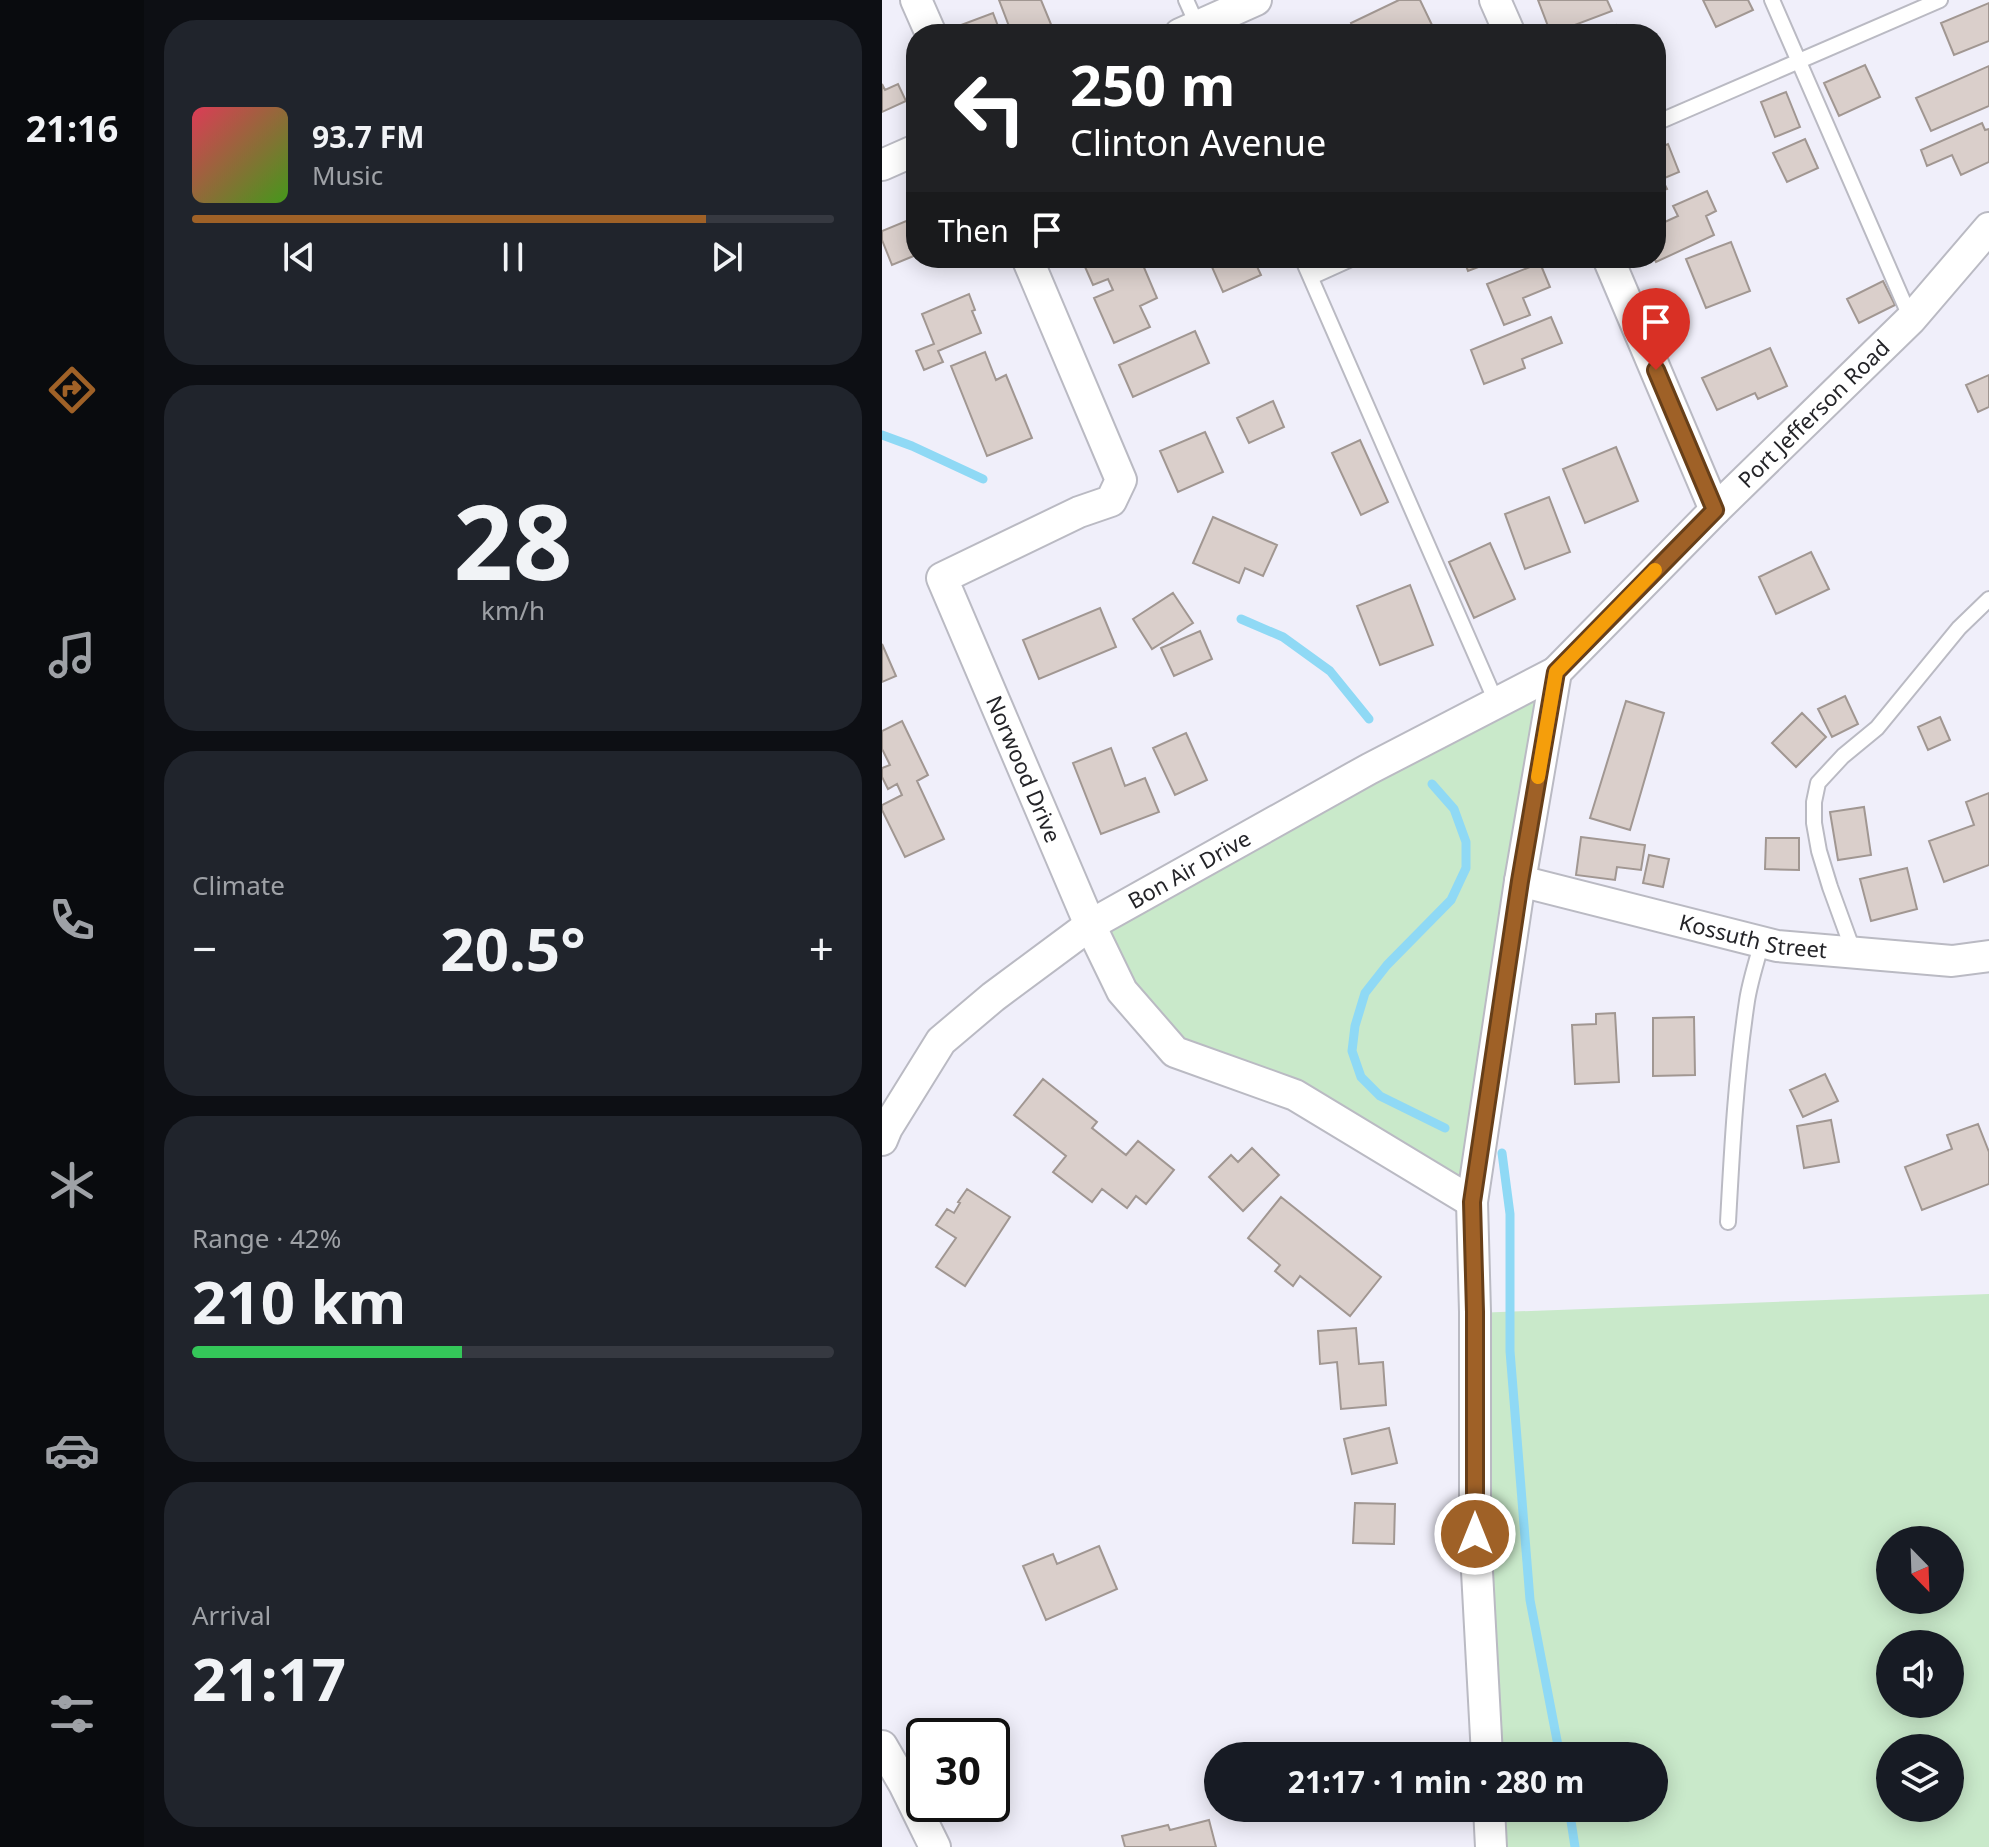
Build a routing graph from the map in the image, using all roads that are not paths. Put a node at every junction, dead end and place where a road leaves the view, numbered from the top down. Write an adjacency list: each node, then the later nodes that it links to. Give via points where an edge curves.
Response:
1 (916, 0): 6 (street)
2 (1256, 0): 7 (street)
3 (1495, 0): 8 (street)
4 (1772, 0): 9 (lane)
5 (1940, 0): 9 (lane)
6 (927, 24)
7 (1191, 24)
8 (1506, 24)
9 (1799, 61): 10 (lane); 19 (lane)
10 (1666, 119)
11 (906, 154): 12 (street)
12 (882, 165)
13 (1989, 228): 19 (street, Port Jefferson Road)
14 (1031, 268): 25 (street, Norwood Drive, via 1121,480 1111,501 942,578)
15 (1307, 268): 18 (lane)
16 (1331, 268): 18 (lane)
17 (1612, 268): 20 (street)
18 (1311, 277): 23 (lane)
19 (1911, 319): 20 (street, Port Jefferson Road)
20 (1715, 510): 22 (street, Port Jefferson Road)
21 (1989, 599): 27 (lane, via 1877,728 1818,783 1814,823 1819,851)
22 (1556, 672): 23 (street, Bon Air Drive); 24 (street)
23 (1497, 704): 25 (street, Bon Air Drive)
24 (1520, 881): 26 (street, Kossuth Street); 30 (street)
25 (1090, 925): 29 (street, Bon Air Drive, via 941,1041); 30 (street, Norwood Drive, via 1122,991 1175,1052 1295,1095)
26 (1762, 941): 27 (street, Kossuth Street); 31 (lane, via 1741,1052)
27 (1854, 953): 28 (street, Kossuth Street, via 1952,961)
28 (1989, 956)
29 (884, 1128)
30 (1472, 1202): 32 (street, via 1475,1534)
31 (1728, 1222)
32 (1486, 1742)
33 (882, 1746): 35 (street)
34 (1490, 1822): 36 (street)
35 (935, 1847)
36 (1491, 1847)

